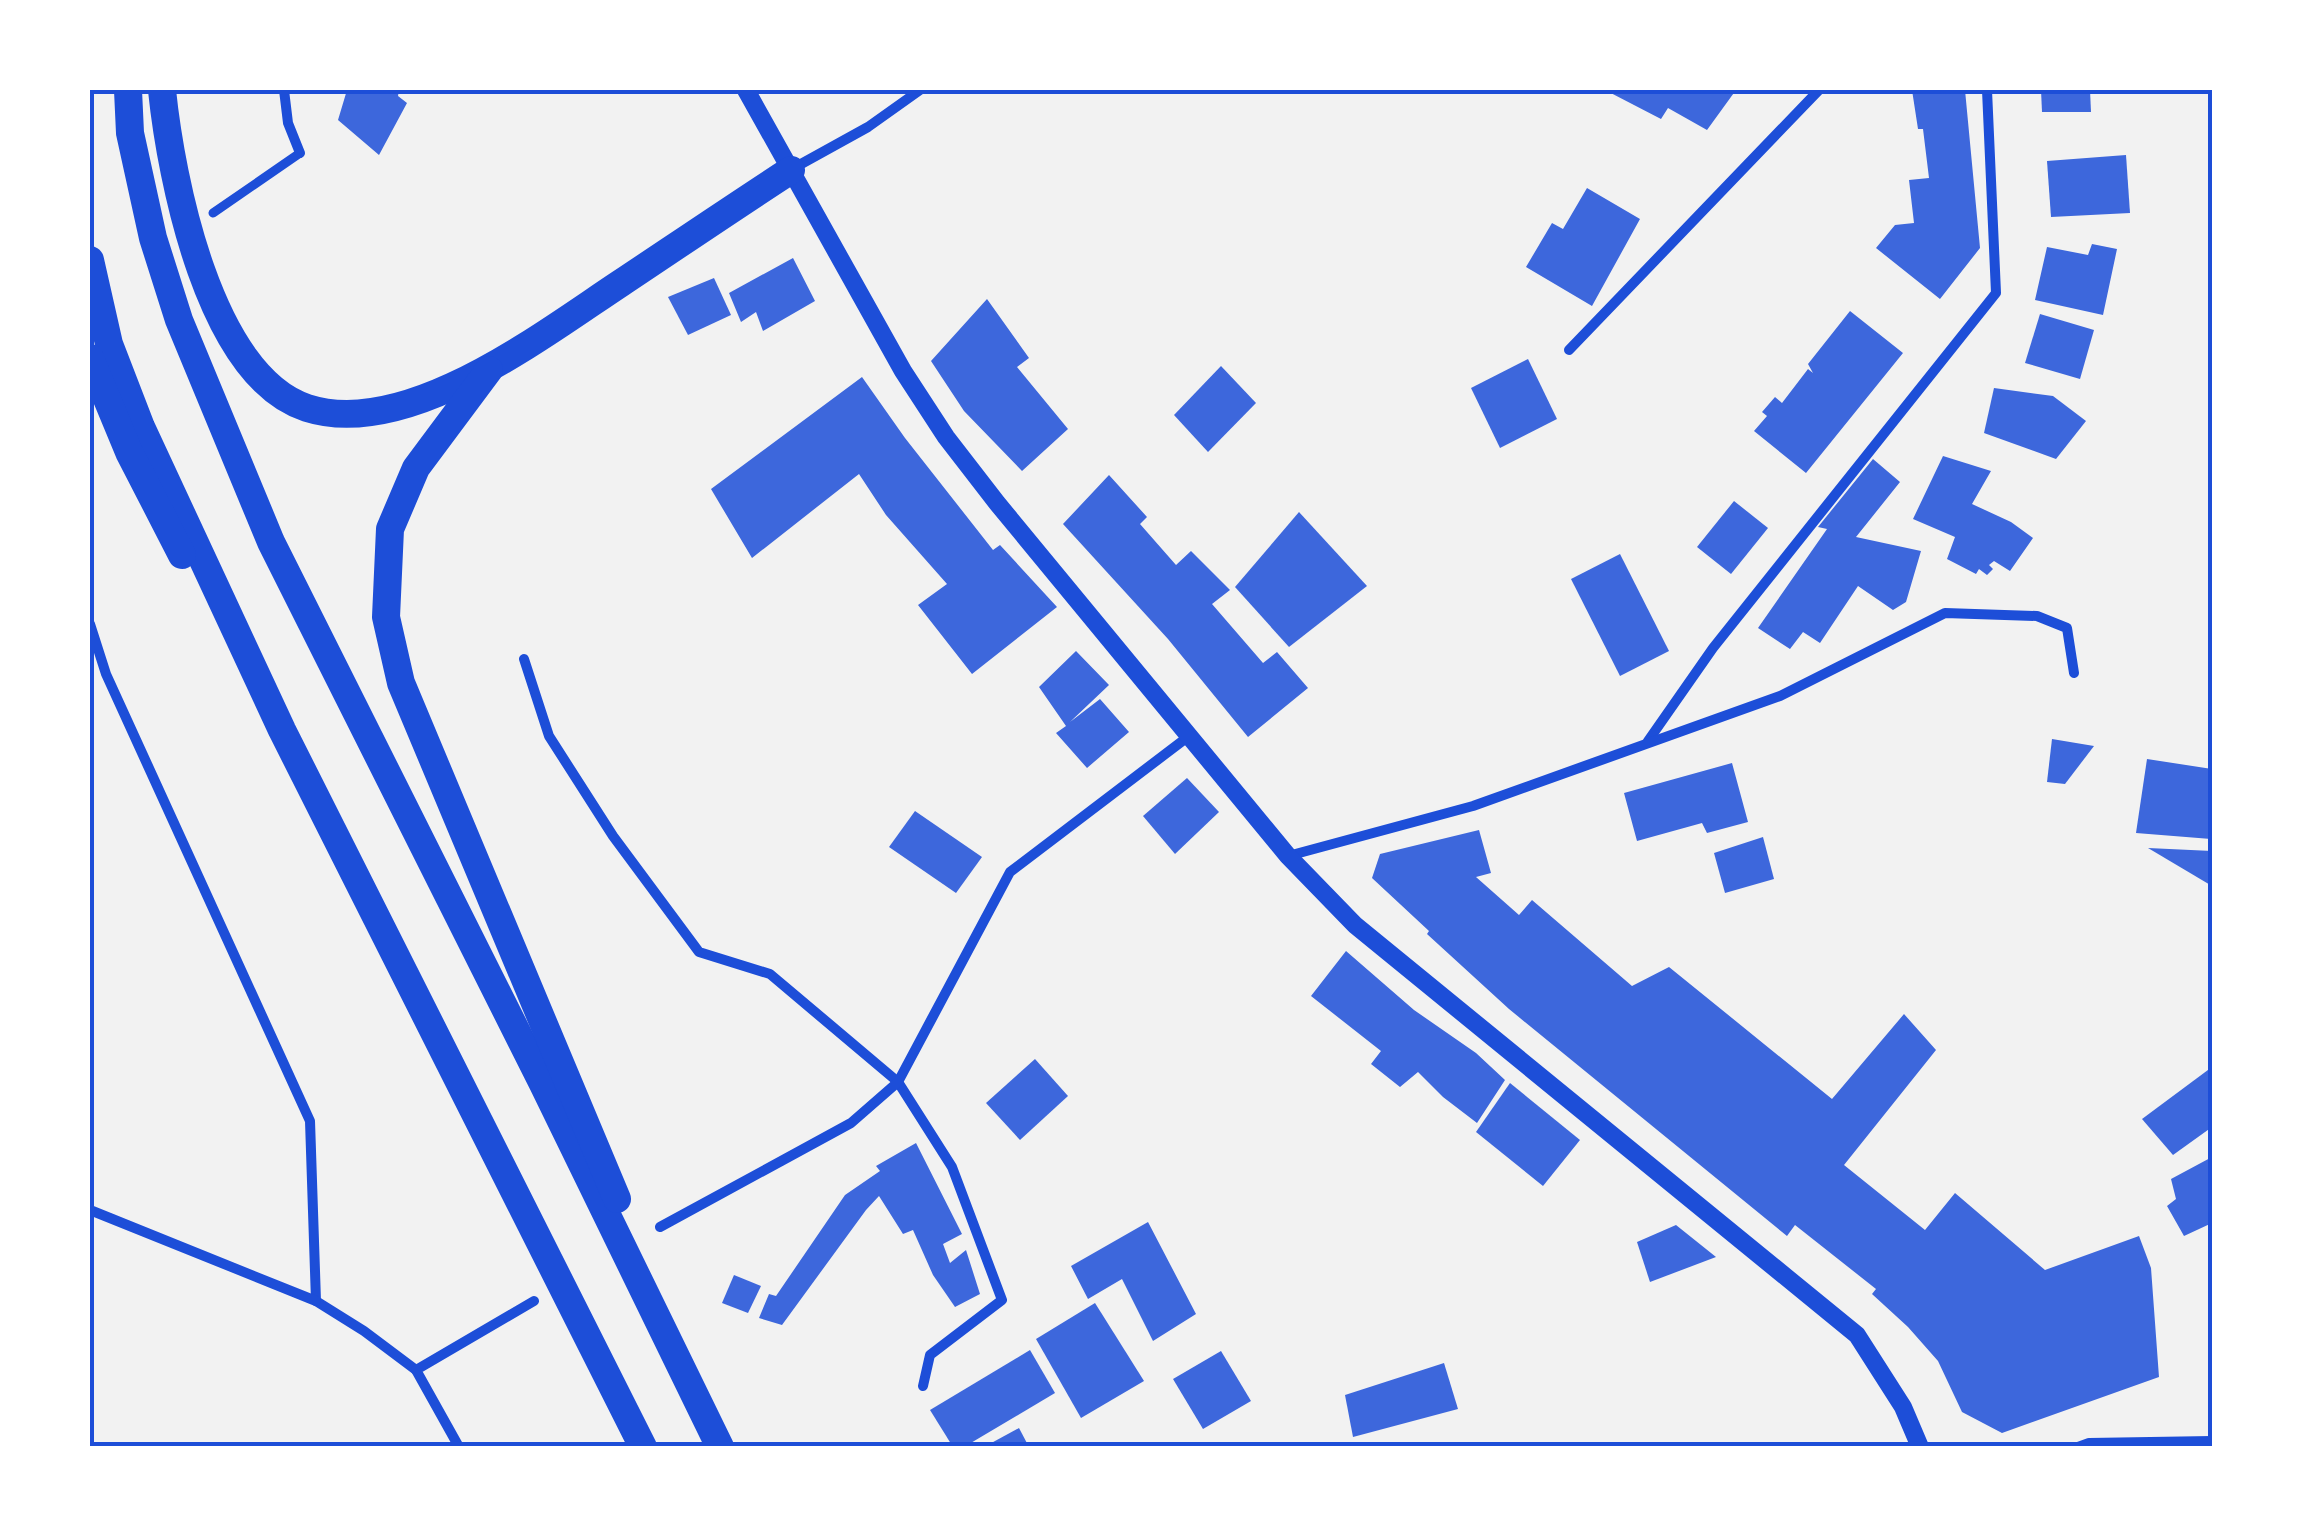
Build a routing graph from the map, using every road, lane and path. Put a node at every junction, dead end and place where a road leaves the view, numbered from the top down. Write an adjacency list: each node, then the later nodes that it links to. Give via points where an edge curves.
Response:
1 (128, 90): 27 (highway, via 130,133 153,238 179,320 271,542)
2 (162, 90): 14 (highway, via 179,199 207,286 236,346 271,387 306,408 357,414 409,403)
3 (284, 90): 8 (street)
4 (746, 90): 9 (street)
5 (920, 90): 9 (street)
6 (1819, 90): 12 (street)
7 (1987, 90): 20 (street, via 1996,293 1713,648)
8 (300, 153): 10 (street)
9 (791, 170): 14 (highway); 19 (street, via 946,437)
10 (213, 213)
11 (90, 260): 18 (highway, via 110,344 141,427)
12 (1569, 350)
13 (90, 358): 18 (highway, via 170,534)
14 (489, 370): 27 (highway, via 416,468 390,529 386,617 408,699 611,1182)
15 (90, 624): 25 (street, via 106,674 310,1121)
16 (524, 660): 22 (street, via 549,736 699,952 770,974)
17 (2074, 673): 20 (street, via 2067,628 2037,616 1945,614 1780,696)
18 (282, 730): 32 (highway)
19 (1190, 736): 21 (street); 22 (street, via 1010,872)
20 (1647, 742): 21 (street, via 1472,806)
21 (1288, 856): 34 (street, via 1354,925 1858,1335)
22 (898, 1082): 24 (street, via 851,1123); 29 (street, via 952,1167 1002,1300 930,1354)
23 (90, 1210): 25 (street)
24 (660, 1227)
25 (316, 1301): 28 (street)
26 (534, 1302): 28 (street)
27 (674, 1352): 33 (highway)
28 (416, 1370): 31 (street)
29 (923, 1386)
30 (2212, 1441): 35 (street)
31 (459, 1447)
32 (642, 1447)
33 (720, 1447)
34 (1920, 1447)
35 (2078, 1447)

